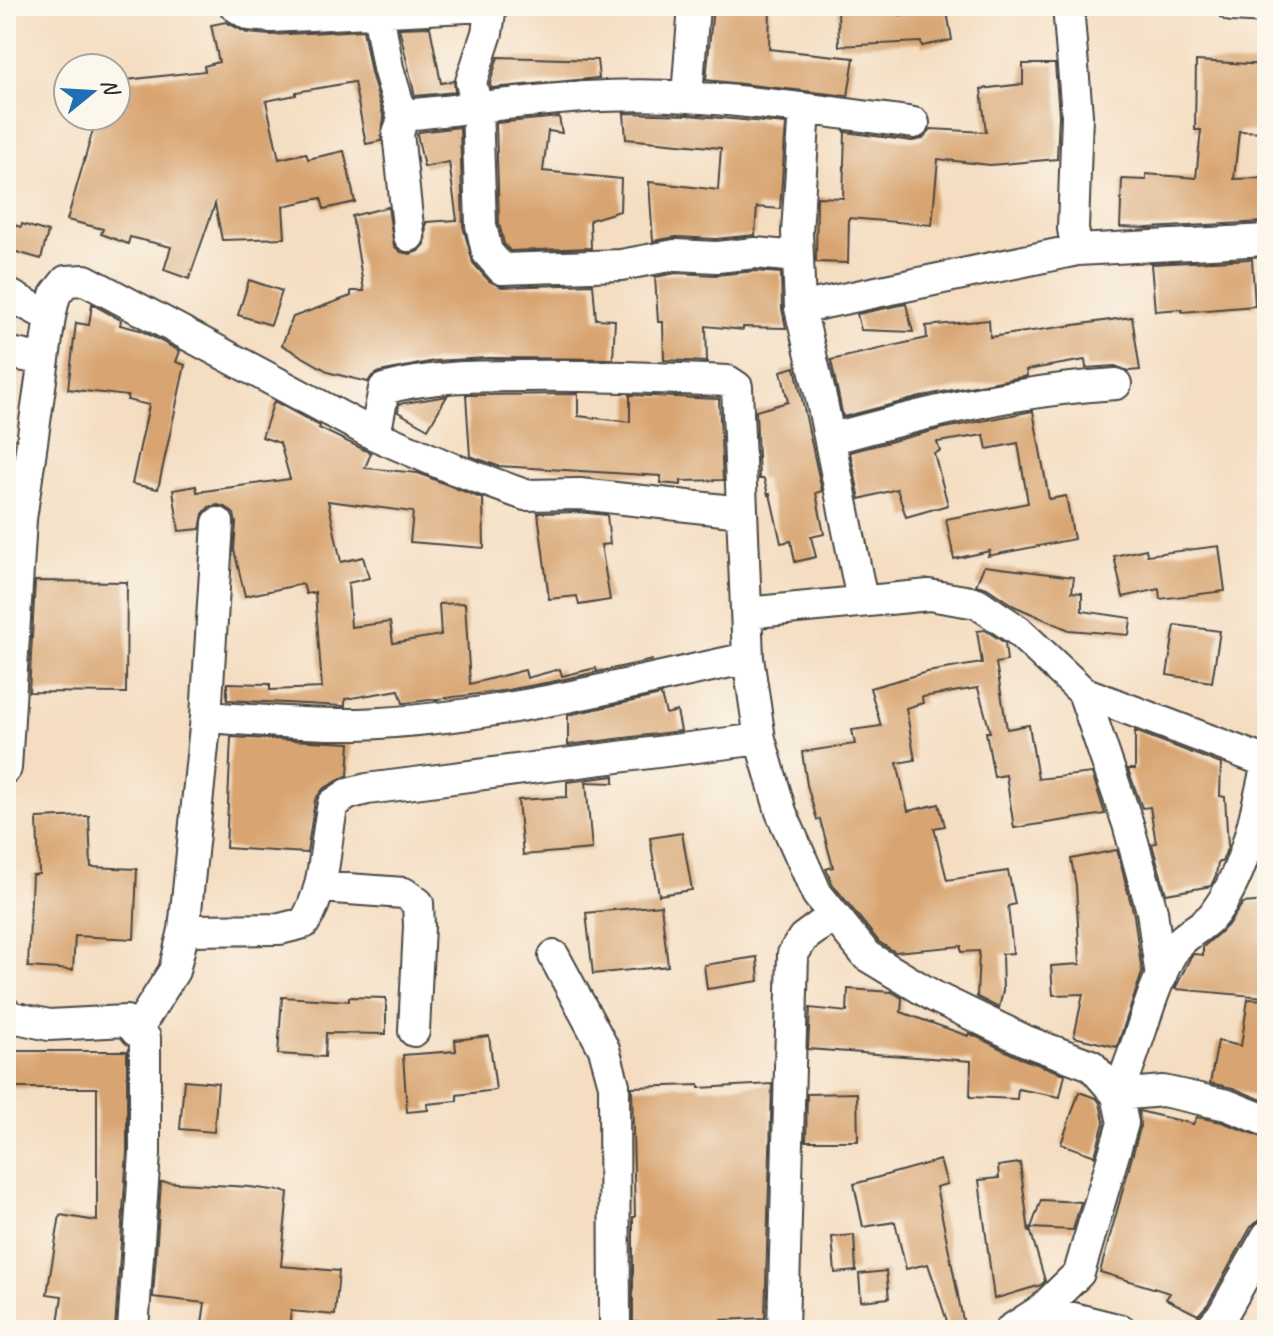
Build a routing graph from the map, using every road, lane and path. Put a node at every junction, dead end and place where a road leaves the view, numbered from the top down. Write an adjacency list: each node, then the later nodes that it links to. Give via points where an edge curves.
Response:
1 (235, 6): 7 (street, via 249,15 271,17)
2 (488, 6): 7 (street); 9 (street, via 487,33 471,82)
3 (694, 6): 8 (street)
4 (1068, 6): 15 (street, via 1077,115)
5 (1232, 6): 6 (street)
6 (1267, 8)
7 (378, 9): 11 (street)
8 (687, 96): 9 (street, via 597,96); 10 (street)
9 (477, 108): 11 (street); 16 (street, via 481,225 487,252 502,269 621,265 675,255)
10 (805, 109): 12 (street); 16 (street)
11 (403, 119): 13 (street, via 398,133)
12 (914, 123)
13 (409, 236)
14 (1267, 240): 15 (street)
15 (1077, 250): 18 (street)
16 (798, 257): 18 (street)
17 (6, 293): 19 (street)
18 (800, 308): 24 (street)
19 (50, 317): 21 (street); 23 (street, via 55,295 66,281 85,280)
20 (6, 352): 21 (street)
21 (44, 360): 30 (street, via 21,519)
22 (1116, 384): 24 (street, via 963,404)
23 (375, 435): 25 (street, via 525,495 580,494); 25 (street, via 384,389 410,382 455,376 572,375 728,381 738,392)
24 (830, 439): 27 (street)
25 (741, 512): 28 (street)
26 (218, 523): 32 (street)
27 (862, 600): 28 (street); 31 (street, via 929,595 977,603 1017,630)
28 (747, 613): 29 (street)
29 (748, 658): 32 (street, via 511,708 385,722); 33 (street)
30 (8, 690): 35 (street)
31 (1083, 692): 34 (street); 40 (street, via 1152,911)
32 (206, 717): 38 (street)
33 (760, 739): 36 (street, via 348,794 333,804); 37 (street, via 781,812 817,894)
34 (1267, 763): 40 (street, via 1239,868 1224,900 1174,949)
35 (6, 768)
36 (320, 887): 38 (street, via 304,923 280,929); 43 (street, via 404,893 418,903)
37 (834, 915): 44 (street, via 867,956 935,997 1091,1065); 50 (street, via 803,938 793,954)
38 (184, 930): 42 (street, via 174,971)
39 (554, 956): 49 (street, via 604,1049 614,1085)
40 (1161, 978): 44 (street)
41 (6, 1012): 42 (street, via 49,1025 126,1021)
42 (136, 1031): 48 (street, via 145,1038 145,1153)
43 (414, 1031)
44 (1117, 1095): 45 (street, via 1163,1091 1227,1105); 47 (street, via 1123,1123 1079,1273)
45 (1267, 1121)
46 (1267, 1236): 53 (street)
47 (1041, 1310): 51 (street); 52 (street)
48 (133, 1330)
49 (615, 1330)
50 (783, 1330)
51 (1010, 1330)
52 (1121, 1330)
53 (1209, 1330)

